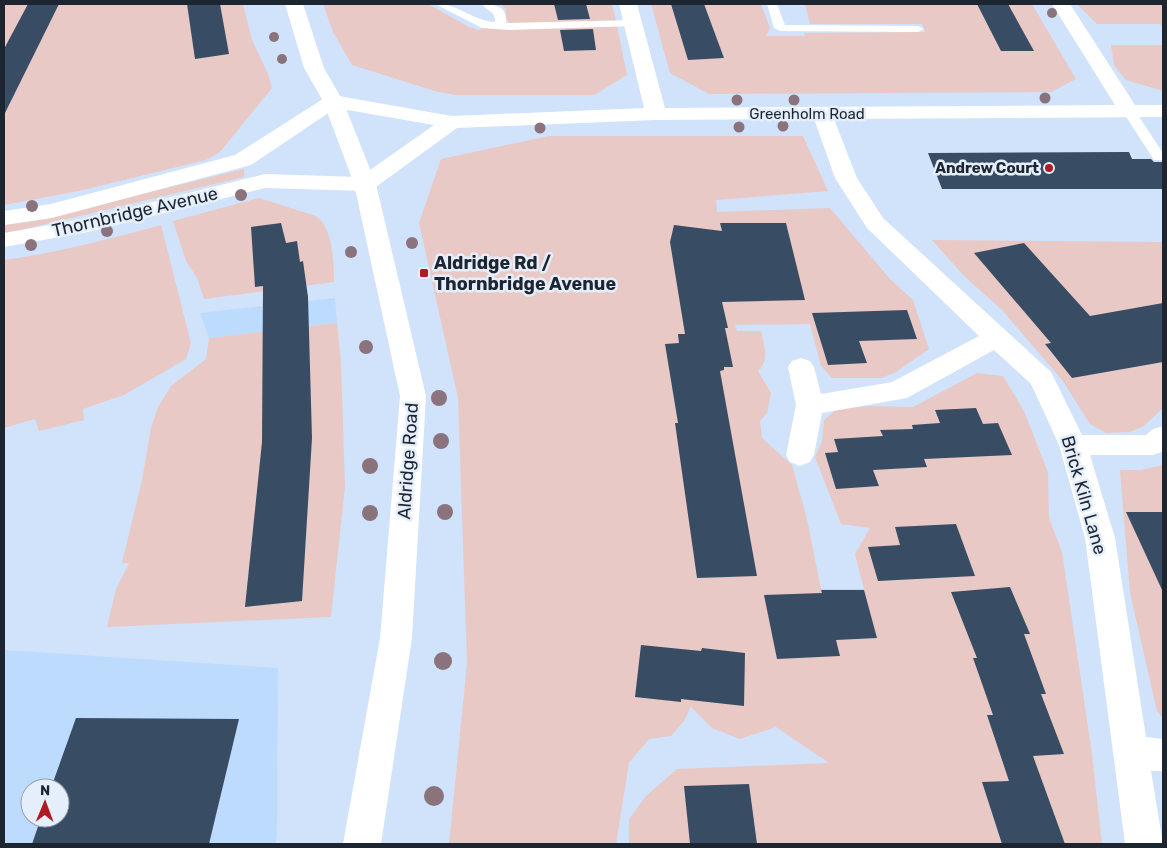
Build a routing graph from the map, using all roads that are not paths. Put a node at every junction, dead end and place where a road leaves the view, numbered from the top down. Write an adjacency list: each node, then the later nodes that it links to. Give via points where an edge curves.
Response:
1 (294, 4): 10 (street, Aldridge Road, via 314,68)
2 (441, 4): 8 (lane, via 482,25)
3 (487, 4): 8 (lane, via 498,11)
4 (628, 4): 7 (street)
5 (772, 4): 9 (lane, via 780,28)
6 (1061, 4): 11 (street)
7 (634, 23): 8 (lane); 13 (street)
8 (500, 26)
9 (918, 28)
10 (332, 101): 15 (street, Greenholm Road); 17 (street, Thornbridge Avenue); 19 (street, Aldridge Road)
11 (1129, 112): 12 (street, Greenholm Road); 14 (street, Greenholm Road); 16 (lane)
12 (1163, 112)
13 (656, 114): 14 (street, Greenholm Road); 15 (street, Greenholm Road)
14 (822, 114): 22 (street, Brick Kiln Lane, via 846,178 875,223)
15 (452, 122): 19 (street)
16 (1159, 157)
17 (243, 160): 18 (street, via 265,168); 20 (street, Thornbridge Avenue, via 52,210)
18 (265, 181): 19 (street, Thornbridge Avenue); 21 (street, Thornbridge Avenue, via 125,217)
19 (365, 184): 29 (street, Aldridge Road, via 413,396 396,638)
20 (4, 218)
21 (4, 240)
22 (996, 338): 24 (street, via 898,391); 26 (street, Brick Kiln Lane, via 1042,379)
23 (801, 367): 24 (street)
24 (810, 405): 27 (street)
25 (1163, 436): 26 (street, via 1152,444)
26 (1073, 445): 28 (street, Brick Kiln Lane, via 1100,538)
27 (800, 455)
28 (1147, 754): 30 (street, Brick Kiln Lane)
29 (362, 844)
30 (1144, 844)

